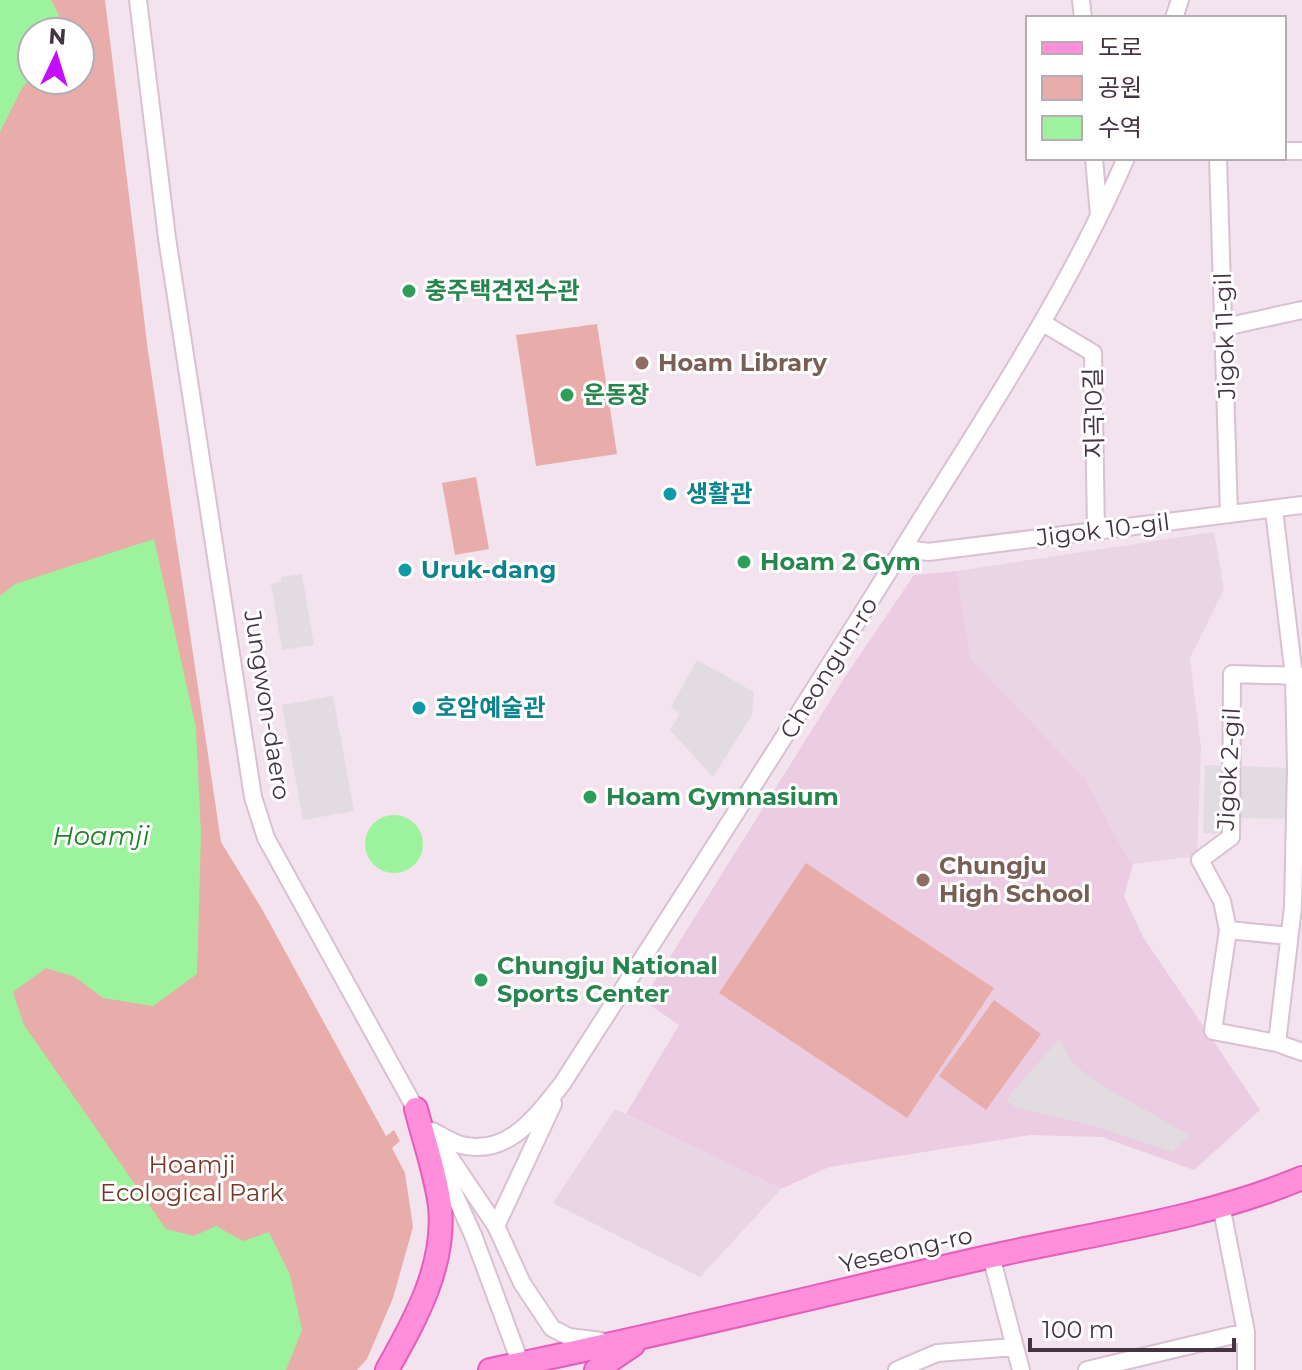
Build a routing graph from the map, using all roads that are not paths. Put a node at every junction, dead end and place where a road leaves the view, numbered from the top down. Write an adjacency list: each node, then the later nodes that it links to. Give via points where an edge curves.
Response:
1 (138, 0): 21 (street, Jungwon-daero, via 167,238 253,797 266,838)
2 (1094, 160): 5 (street)
3 (1125, 160): 5 (street, Cheongun-ro)
4 (1218, 160): 8 (street, Jigok 11-gil)
5 (1099, 220): 7 (street, Cheongun-ro)
6 (1302, 310): 8 (street)
7 (1043, 323): 12 (street, 지곡10길, via 1093,353); 13 (street, Cheongun-ro)
8 (1225, 327): 11 (street, Jigok 11-gil)
9 (1302, 505): 10 (street, Jigok 10-gil)
10 (1274, 510): 11 (street, Jigok 10-gil); 14 (street)
11 (1229, 514): 12 (street, Jigok 10-gil)
12 (1096, 531): 13 (street, Jigok 10-gil, via 928,552)
13 (904, 548): 20 (street, Cheongun-ro)
14 (1298, 676): 15 (street); 16 (street, Jigok 2-gil, via 1232,674 1231,837 1200,860 1222,901)
15 (1298, 877): 17 (street)
16 (1228, 930): 17 (street); 18 (street, Jigok 2-gil, via 1213,1031)
17 (1294, 931): 18 (street)
18 (1277, 1043): 19 (street)
19 (1302, 1052)
20 (562, 1084): 22 (street, via 525,1129 486,1148 460,1145); 25 (street)
21 (416, 1109): 22 (street); 30 (street, Jungwon-daero, via 473,1235); 31 (main road, via 440,1207 437,1257 421,1309)
22 (432, 1131): 25 (street)
23 (1302, 1178): 24 (main road, Yeseong-ro)
24 (1221, 1205): 26 (main road, Yeseong-ro); 27 (street)
25 (496, 1226): 28 (street, via 522,1283 552,1328 595,1341)
26 (991, 1256): 28 (main road, Yeseong-ro); 29 (street)
27 (1246, 1332): 36 (street); 37 (street)
28 (644, 1338): 30 (main road, Yeseong-ro); 33 (main road)
29 (1015, 1347): 34 (street, via 937,1353); 35 (street)
30 (515, 1368): 32 (main road)
31 (387, 1370)
32 (490, 1370)
33 (596, 1370)
34 (897, 1370)
35 (1021, 1370)
36 (1087, 1370)
37 (1246, 1370)

